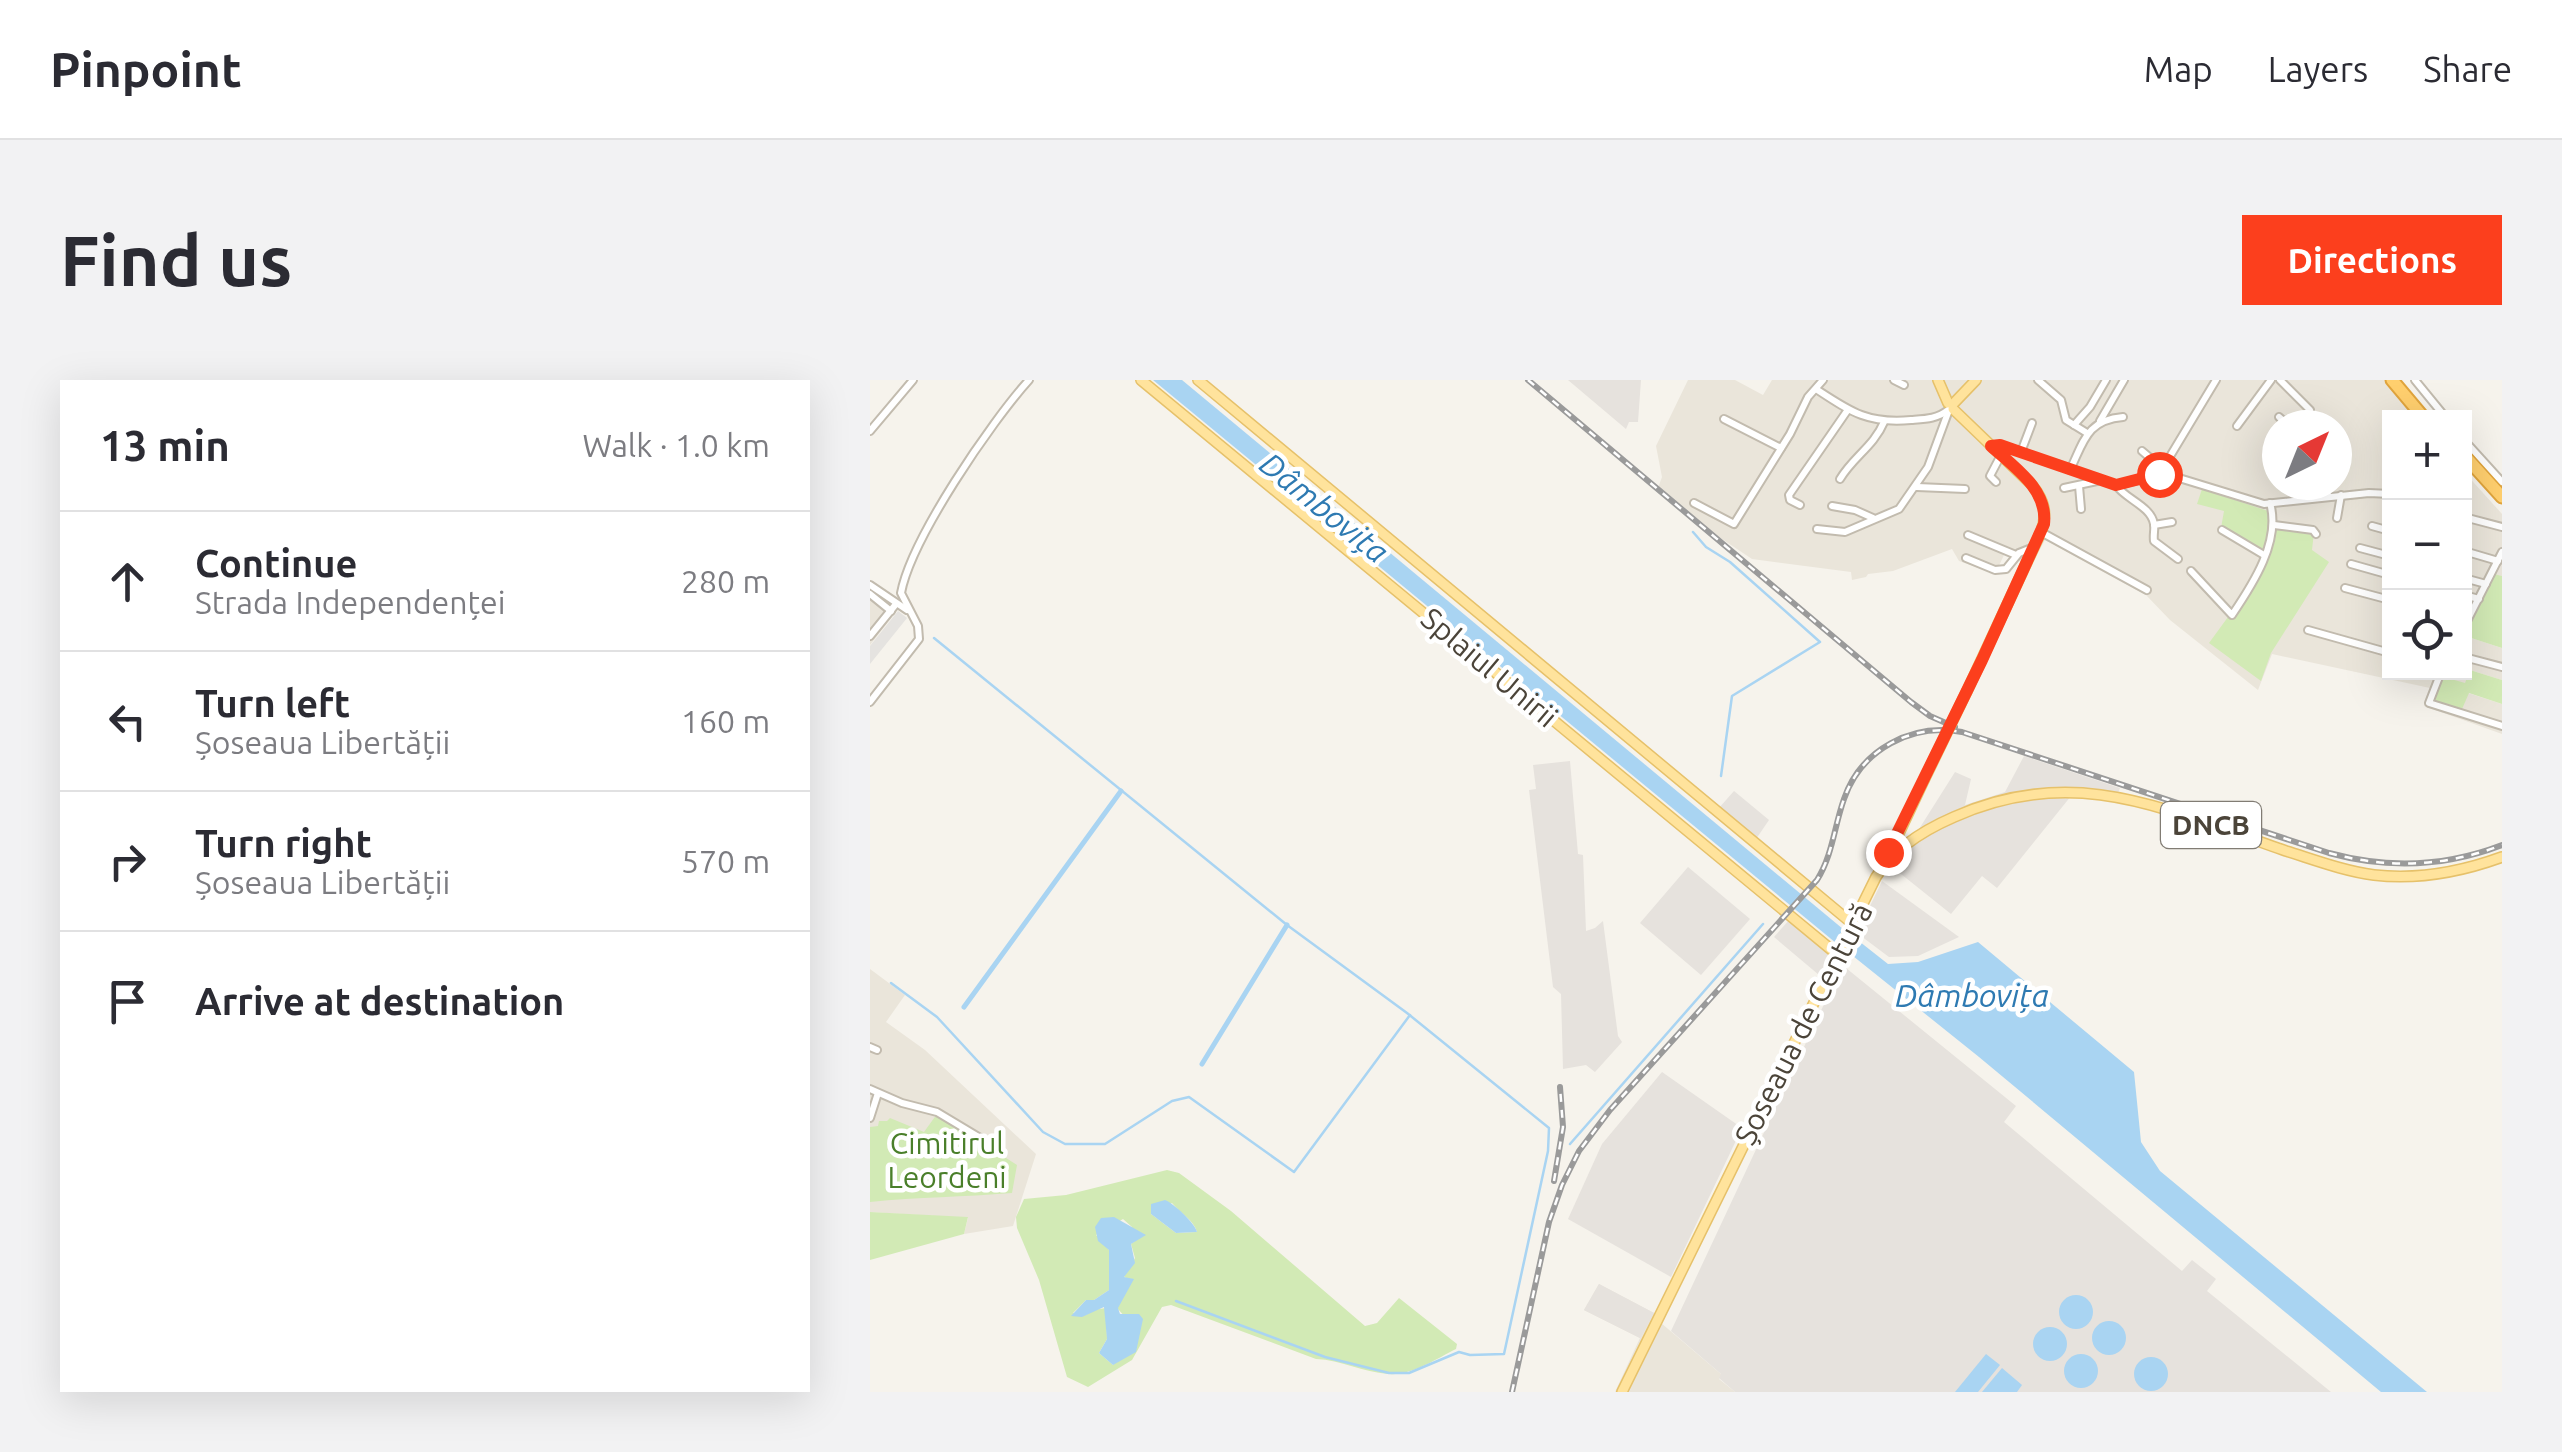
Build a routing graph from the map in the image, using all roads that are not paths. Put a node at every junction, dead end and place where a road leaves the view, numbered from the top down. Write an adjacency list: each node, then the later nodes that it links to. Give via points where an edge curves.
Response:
1 (914, 380): 33 (street)
2 (1029, 380): 95 (street, via 959,478)
3 (1141, 380): 122 (main road, Splaiul Unirii)
4 (1198, 380): 120 (main road, Splaiul Unirii)
5 (1823, 380): 19 (street)
6 (1894, 380): 18 (street)
7 (1938, 380): 20 (main road)
8 (1976, 380): 20 (main road)
9 (2038, 380): 31 (street)
10 (2106, 380): 31 (street)
11 (2124, 380): 29 (street)
12 (2215, 380): 43 (street)
13 (2271, 380): 32 (street)
14 (2280, 380): 22 (street)
15 (2392, 380): 23 (highway)
16 (2402, 380): 24 (highway)
17 (2415, 380): 25 (street)
18 (1904, 385)
19 (1816, 389): 21 (street); 36 (street)
20 (1950, 407): 28 (street, via 1931,418); 35 (main road); 51 (street)
21 (1848, 410): 28 (street); 61 (street, via 1789,495)
22 (2310, 410)
23 (2417, 410)
24 (2427, 410)
25 (2439, 410)
26 (2123, 417): 29 (street)
27 (1724, 419): 36 (street)
28 (1884, 422): 45 (street)
29 (2099, 422): 34 (street)
30 (2032, 423): 39 (street)
31 (2074, 426): 34 (street)
32 (2237, 426)
33 (870, 431)
34 (2087, 433): 42 (street)
35 (1991, 446): 39 (street); 40 (main road)
36 (1781, 448): 59 (street, via 1734,524)
37 (2472, 449): 48 (street)
38 (2142, 451): 43 (street)
39 (2021, 452): 42 (street)
40 (2001, 455): 47 (street, via 1990,476); 76 (main road, via 2042,499)
41 (2472, 465): 56 (highway)
42 (2070, 470): 46 (street)
43 (2161, 471): 50 (street); 60 (street)
44 (2472, 475): 63 (highway)
45 (1840, 479)
46 (2099, 480): 49 (street); 50 (street)
47 (1996, 482)
48 (2502, 482)
49 (2079, 485): 52 (street); 64 (street)
50 (2116, 485): 69 (street)
51 (1916, 487): 53 (street); 65 (street, via 1899,509)
52 (2064, 488)
53 (1965, 489)
54 (2382, 493): 55 (street)
55 (2352, 495)
56 (2502, 498)
57 (2295, 500): 60 (street)
58 (2340, 500): 66 (street)
59 (1694, 503)
60 (2270, 503): 70 (street)
61 (1800, 505)
62 (1832, 506): 65 (street)
63 (2502, 508)
64 (2081, 510)
65 (1873, 518): 73 (street, via 1845,532)
66 (2337, 518)
67 (2472, 519): 72 (street)
68 (2172, 522): 69 (street)
69 (2154, 524): 87 (street, via 2154,541)
70 (2274, 526): 77 (street); 84 (street)
71 (2372, 526): 74 (street)
72 (2502, 528)
73 (1817, 529)
74 (2382, 529)
75 (2222, 530): 84 (street)
76 (2041, 532): 79 (main road); 97 (street)
77 (2316, 534)
78 (1968, 535): 85 (street)
79 (2034, 547): 85 (street); 114 (main road, bridge)
80 (2360, 548): 83 (street)
81 (2502, 552): 88 (street)
82 (2472, 553): 88 (street)
83 (2382, 554)
84 (2264, 555): 90 (street, via 2232,615)
85 (2016, 556): 86 (street, via 2010,568 1995,570)
86 (1966, 558)
87 (2178, 559)
88 (2498, 561): 94 (street)
89 (2351, 564): 91 (street)
90 (2190, 571)
91 (2382, 573)
92 (2472, 580): 94 (street)
93 (870, 584): 103 (street)
94 (2486, 584): 102 (street)
95 (903, 585): 99 (street); 103 (street)
96 (2345, 588): 101 (street)
97 (2146, 590)
98 (870, 594): 103 (street)
99 (901, 596): 103 (street); 104 (street)
100 (2472, 597): 102 (street)
101 (2382, 598)
102 (2479, 599): 105 (street)
103 (891, 604): 104 (street); 107 (street)
104 (908, 611): 112 (street, via 919,639)
105 (2472, 611)
106 (2308, 630): 108 (street)
107 (870, 636)
108 (2382, 651)
109 (2472, 659): 110 (street)
110 (2502, 667)
111 (2439, 680): 113 (street, via 2429,703)
112 (870, 702)
113 (2502, 726)
114 (1903, 826): 115 (main road, via 1907,838); 116 (main road); 118 (main road)
115 (1915, 838): 116 (main road, Șoseaua de Centură / DNCB); 117 (main road, Șoseaua de Centură / DNCB, via 1999,801 2077,791 2127,798 2373,874 2433,875)
116 (1896, 853): 118 (main road, Șoseaua de Centură / DNCB)
117 (2502, 857)
118 (1884, 866): 119 (main road, Șoseaua de Centură / DNCB)
119 (1862, 909): 120 (main road, via 1852,916); 121 (main road, Șoseaua de Centură / DNCB)
120 (1838, 912): 121 (main road, Splaiul Unirii)
121 (1852, 930): 122 (main road, Șoseaua de Centură / DNCB)
122 (1841, 952): 126 (main road, Șoseaua de Centură / DNCB)
123 (874, 1091): 124 (street); 125 (street, via 938,1112)
124 (870, 1118)
125 (987, 1142)
126 (1622, 1392)

